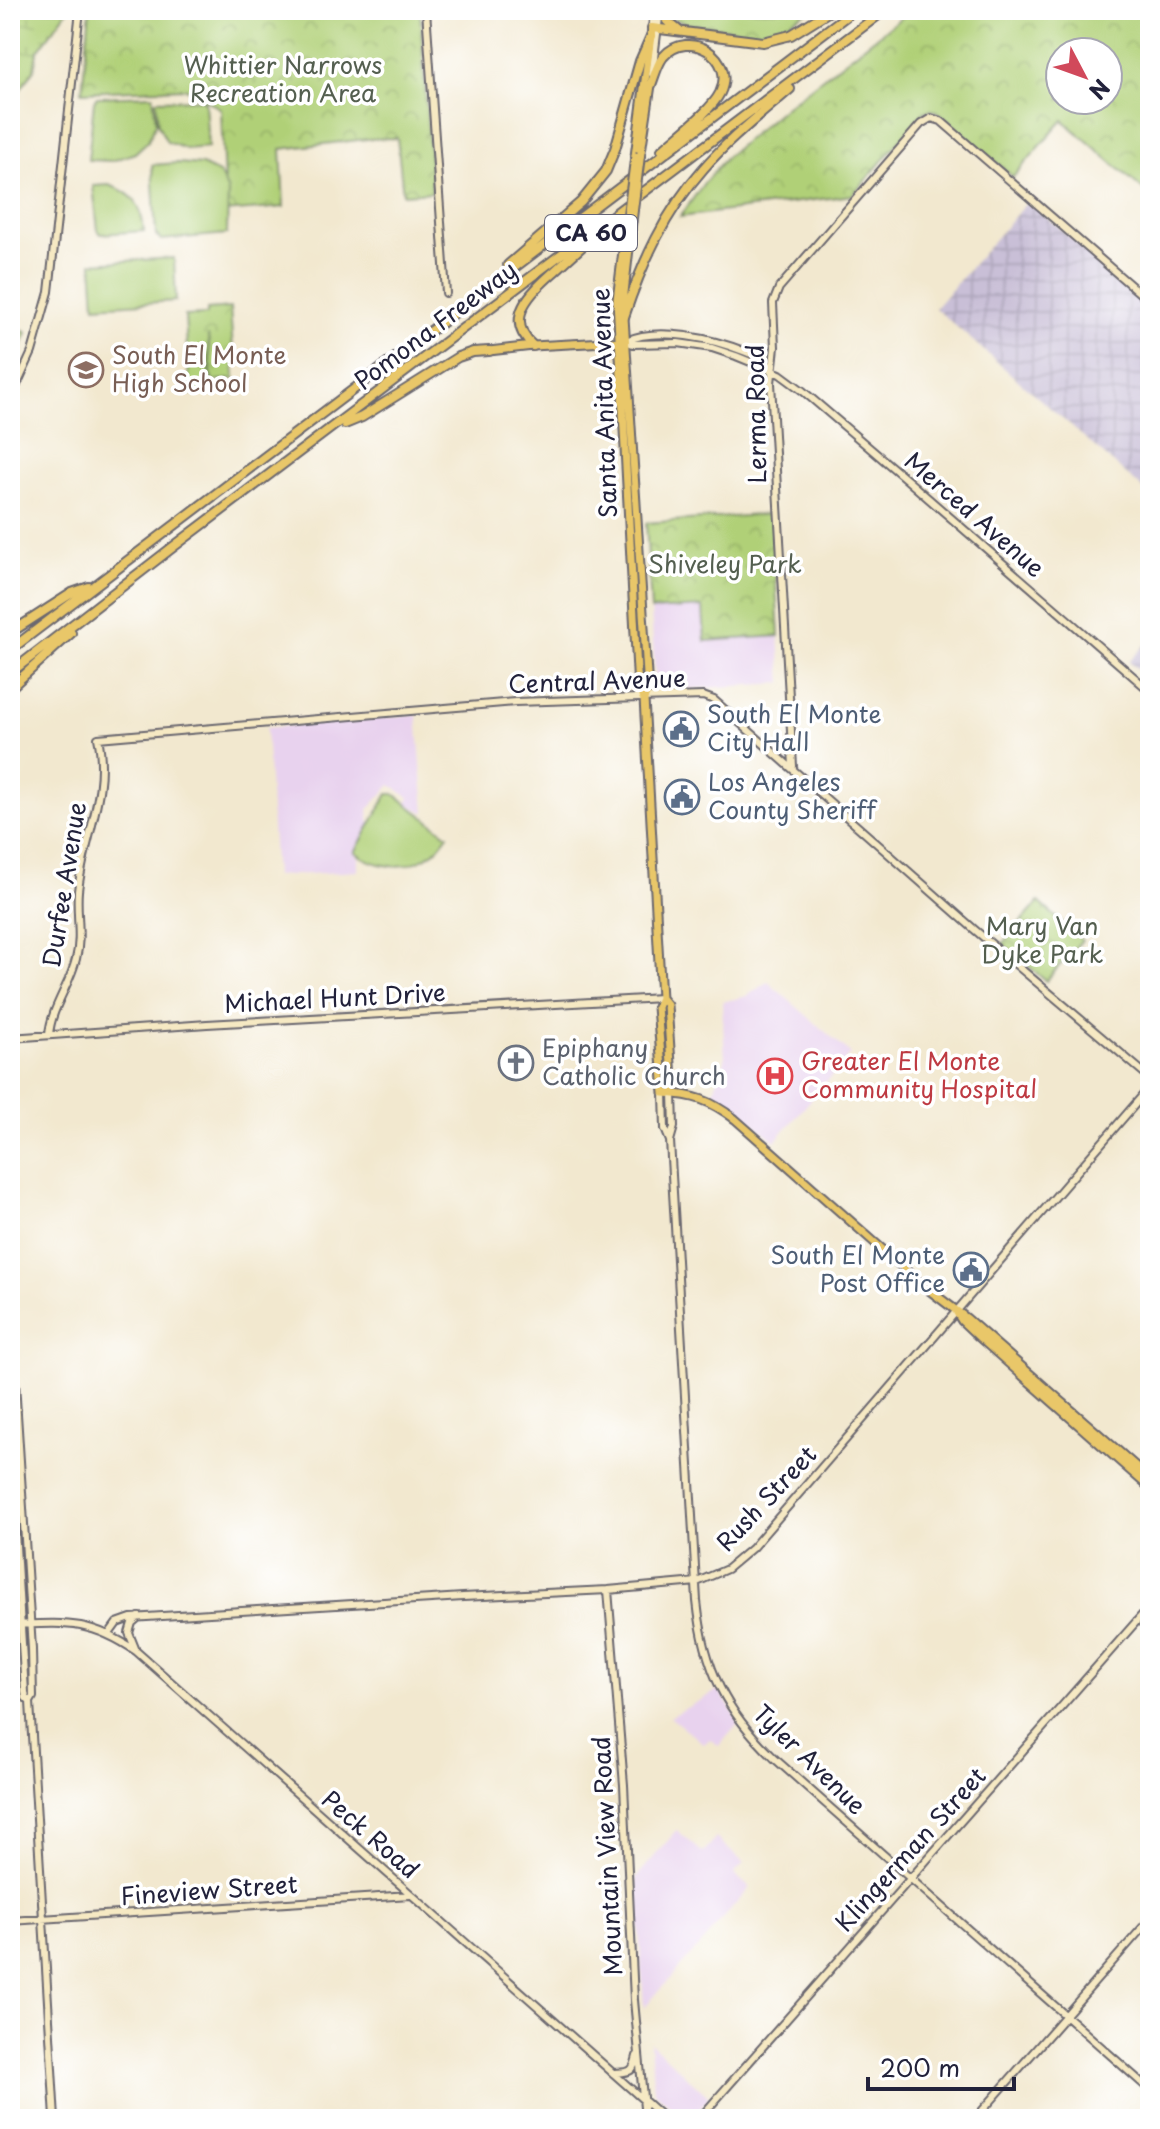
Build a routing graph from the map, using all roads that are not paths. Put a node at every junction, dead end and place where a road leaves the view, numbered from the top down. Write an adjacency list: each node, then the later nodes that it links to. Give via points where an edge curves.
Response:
1 (80, 10): 23 (street, via 49,292 32,352)
2 (426, 10): 15 (street)
3 (659, 10): 7 (street, Santa Anita Avenue); 8 (highway)
4 (831, 10): 8 (highway, via 770,42)
5 (854, 10): 12 (highway, Pomona Freeway / CA 60)
6 (885, 10): 9 (highway, Pomona Freeway / CA 60)
7 (653, 31): 8 (highway); 10 (street, Santa Anita Avenue); 11 (main road, Santa Anita Avenue); 17 (highway, via 600,181)
8 (682, 32)
9 (849, 37): 13 (highway, Pomona Freeway / CA 60); 18 (highway, via 699,174 655,239)
10 (651, 85): 11 (main road, Santa Anita Avenue); 12 (highway, via 665,54 688,44 712,53 723,69 723,86 713,103)
11 (638, 154): 14 (main road, Santa Anita Avenue, bridge)
12 (625, 184): 17 (highway, Pomona Freeway / CA 60)
13 (627, 205): 20 (highway, via 523,304 521,329); 24 (highway, Pomona Freeway / CA 60)
14 (629, 224): 18 (main road, Santa Anita Avenue); 19 (main road, Santa Anita Avenue, via 617,300)
15 (446, 293)
16 (1150, 302): 22 (street, Lerma Road, via 941,121 931,118 779,288 773,303)
17 (449, 316): 25 (highway, Pomona Freeway / CA 60)
18 (624, 317): 19 (main road, Santa Anita Avenue)
19 (622, 342): 20 (main road); 22 (street, Merced Avenue, via 688,336 764,360); 32 (main road, Santa Anita Avenue, via 648,690)
20 (533, 346): 21 (main road)
21 (489, 351): 24 (highway, via 458,357 362,417)
22 (772, 370): 31 (street, Merced Avenue); 34 (street, Lerma Road)
23 (10, 400)
24 (333, 429): 26 (highway, Pomona Freeway / CA 60)
25 (97, 584): 27 (highway, via 72,593); 28 (highway, Pomona Freeway / CA 60)
26 (113, 594): 29 (highway, Pomona Freeway / CA 60); 30 (highway)
27 (10, 633)
28 (10, 650)
29 (10, 673)
30 (10, 688)
31 (1150, 691)
32 (644, 699): 33 (street, Central Avenue, via 489,703); 34 (street, Central Avenue, via 712,698); 35 (main road, Santa Anita Avenue)
33 (98, 738): 36 (street, Durfee Avenue, via 97,802 78,895 79,947)
34 (793, 768): 38 (street, Central Avenue)
35 (661, 998): 36 (street, Michael Hunt Drive); 40 (main road, Santa Anita Avenue, via 667,1005)
36 (49, 1035): 37 (street, Michael Hunt Drive)
37 (10, 1038)
38 (1150, 1078)
39 (1150, 1087): 42 (street, Rush Street)
40 (668, 1093): 42 (main road, via 712,1103 735,1119); 46 (street, Tyler Avenue)
41 (10, 1304): 50 (street)
42 (955, 1311): 44 (main road); 45 (main road); 46 (street, Rush Street, via 752,1548 727,1569)
43 (10, 1449): 52 (street)
44 (1150, 1479)
45 (1150, 1488)
46 (697, 1582): 47 (street, Rush Street); 56 (street, Tyler Avenue, via 707,1653 735,1716 774,1758)
47 (608, 1590): 49 (street, Rush Street); 62 (street, Mountain View Road)
48 (1150, 1606): 56 (street, Klingerman Street)
49 (139, 1617): 53 (street, Rush Street, via 117,1623); 54 (street, via 129,1633)
50 (31, 1624): 52 (street, Peck Road); 53 (street, Peck Road, via 73,1623); 55 (street)
51 (10, 1625): 52 (street)
52 (21, 1625): 55 (street)
53 (109, 1634): 54 (street, Peck Road)
54 (136, 1651): 57 (street, Peck Road)
55 (30, 1702): 58 (street)
56 (910, 1878): 61 (street, Tyler Avenue); 69 (street, Klingerman Street)
57 (411, 1895): 58 (street, Fineview Street); 63 (street, Peck Road)
58 (42, 1919): 60 (street, Fineview Street); 66 (street)
59 (1150, 1919): 61 (street)
60 (10, 1921)
61 (1065, 2016): 64 (street, Tyler Avenue); 70 (street)
62 (639, 2049): 63 (street, via 633,2069); 65 (street, Mountain View Road)
63 (613, 2073): 65 (street, Peck Road)
64 (1150, 2090)
65 (643, 2100): 67 (street, Mountain View Road); 68 (street, Peck Road)
66 (55, 2119)
67 (645, 2119)
68 (665, 2119)
69 (699, 2119)
70 (975, 2119)

